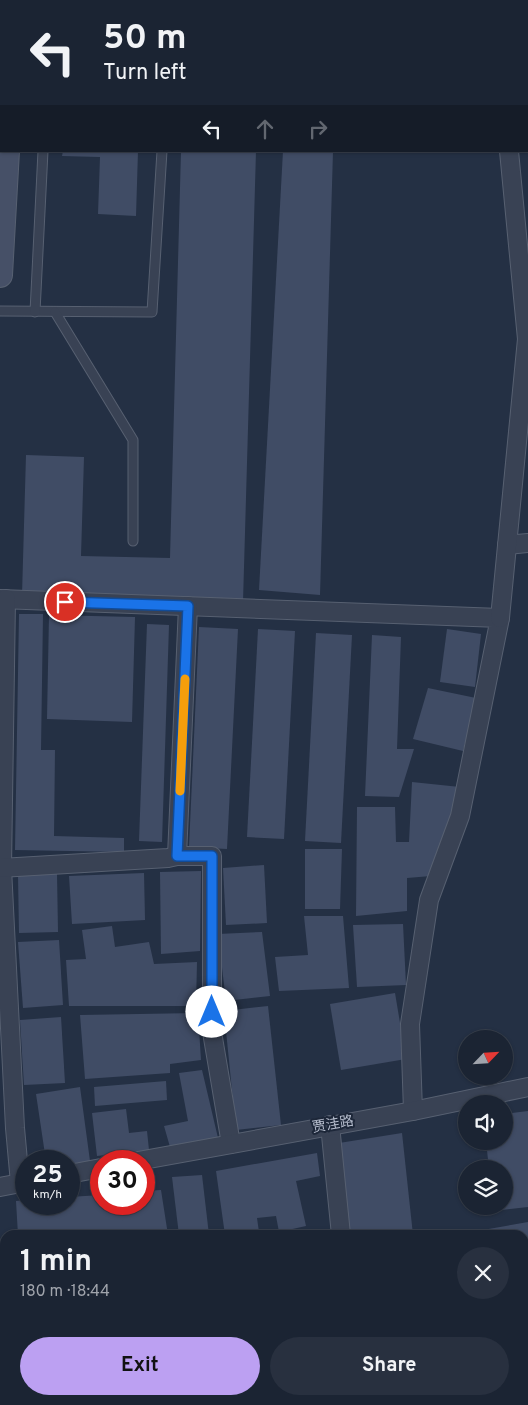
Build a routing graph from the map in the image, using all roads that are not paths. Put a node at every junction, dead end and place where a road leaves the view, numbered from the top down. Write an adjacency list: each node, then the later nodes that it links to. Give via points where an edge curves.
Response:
1 (7, 152): 5 (street)
2 (42, 152): 7 (lane)
3 (162, 152): 8 (lane, via 152,312)
4 (509, 152): 9 (street, via 527,339)
5 (0, 274)
6 (0, 312): 7 (lane)
7 (35, 312): 8 (lane)
8 (54, 312): 10 (lane, via 133,440)
9 (525, 382): 12 (street)
10 (133, 541)
11 (528, 543): 12 (street)
12 (507, 545): 15 (street)
13 (3, 599): 14 (street); 17 (street)
14 (188, 606): 15 (street); 16 (street)
15 (500, 618): 19 (street, via 460,816 429,900 410,1024)
16 (177, 856): 17 (street); 21 (street, via 212,856 212,1032)
17 (1, 868): 22 (street)
18 (528, 1087): 19 (street, 贾洼路)
19 (413, 1111): 20 (street, 贾洼路)
20 (330, 1125): 21 (street, 贾洼路); 26 (street)
21 (231, 1144): 23 (street, 贾洼路)
22 (18, 1150)
23 (155, 1158)
24 (15, 1184): 25 (street)
25 (0, 1187)
26 (340, 1230)

